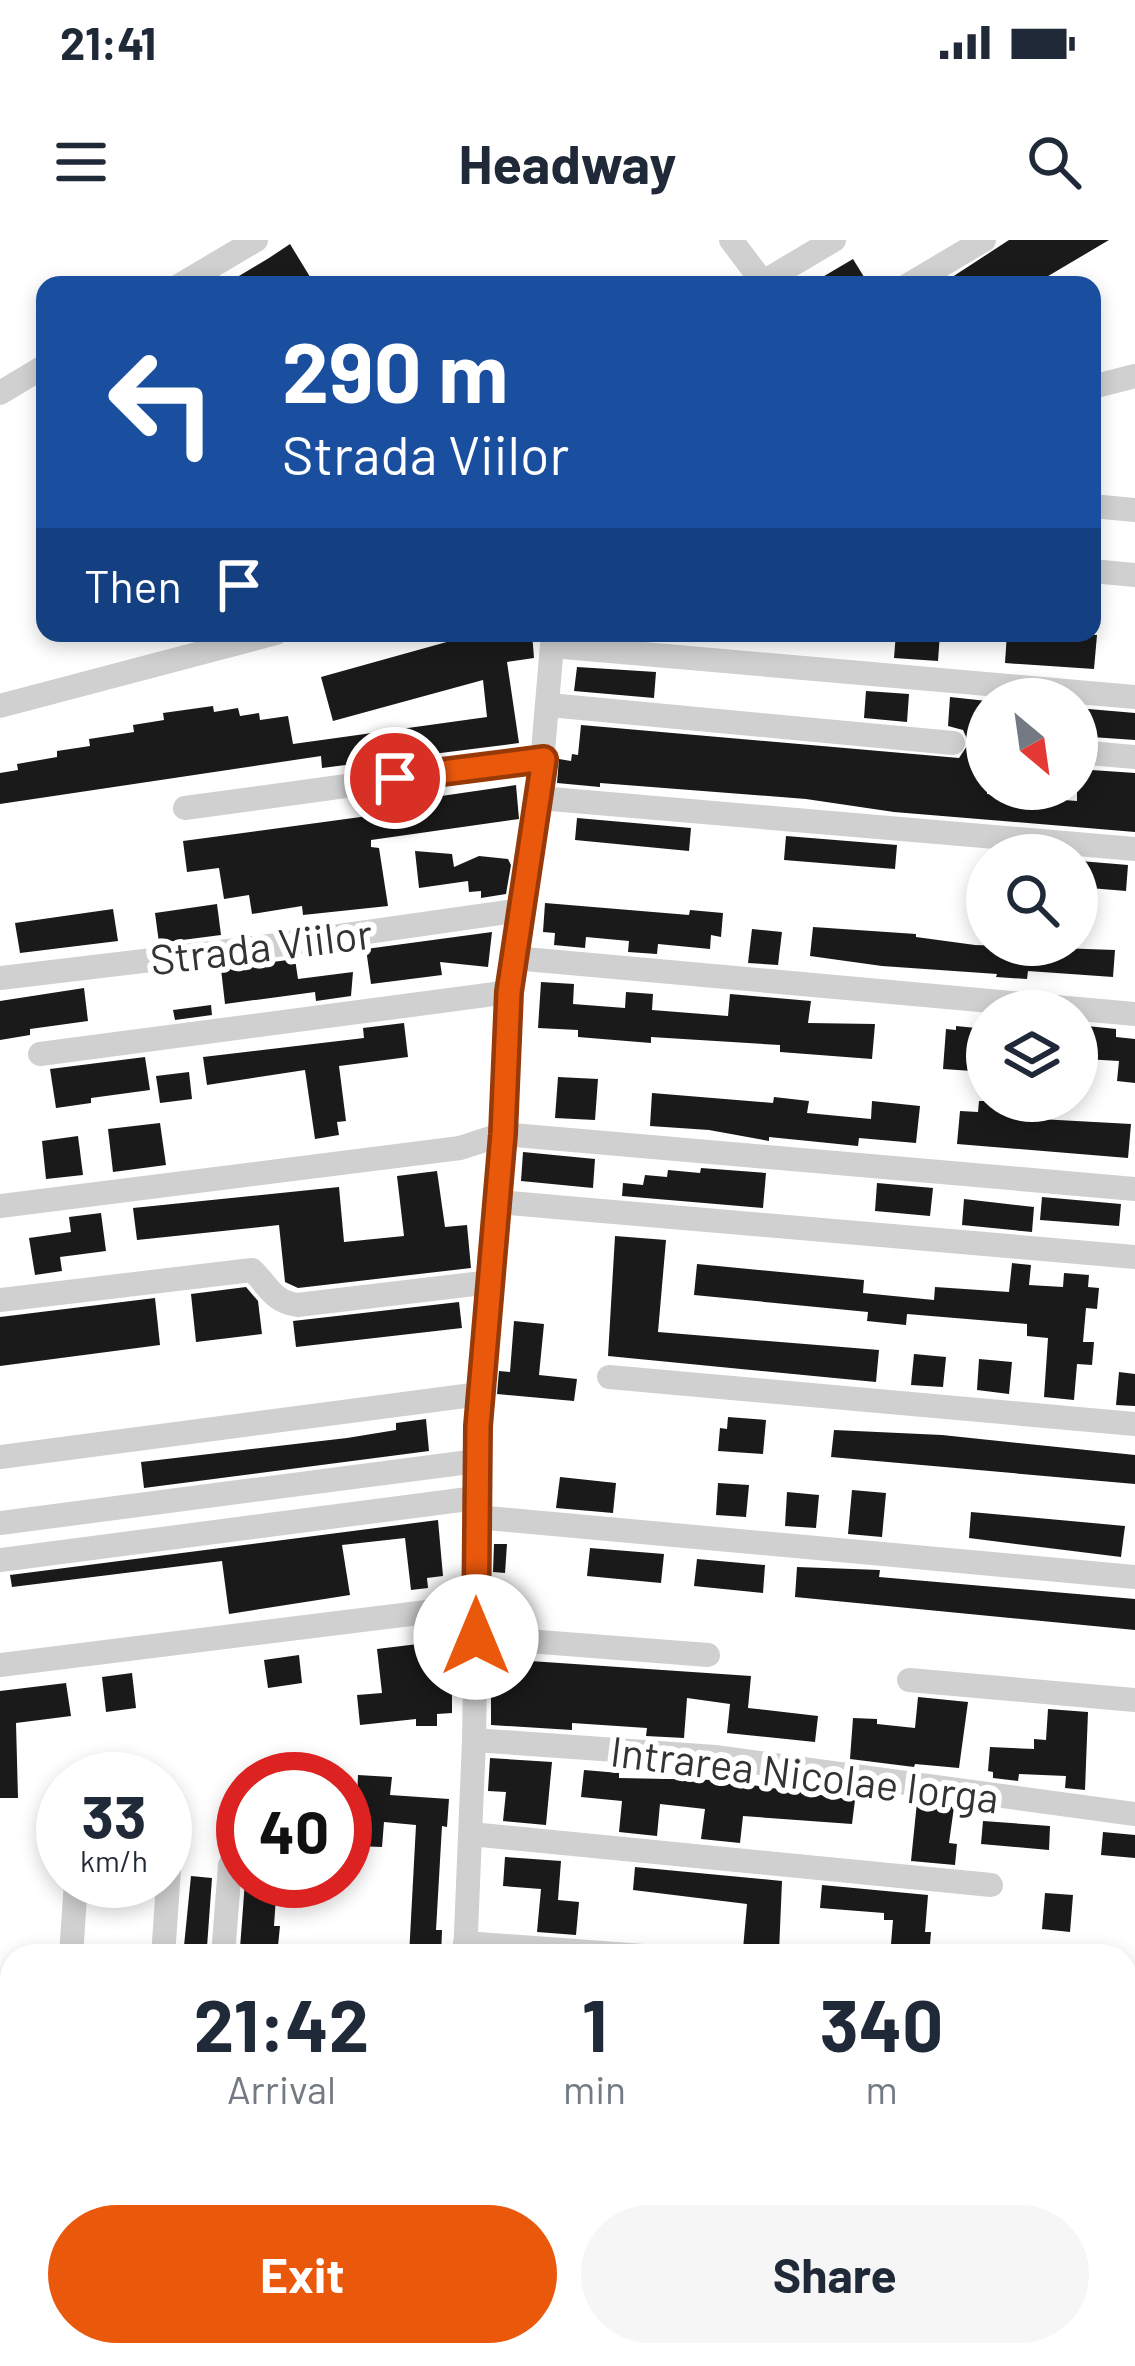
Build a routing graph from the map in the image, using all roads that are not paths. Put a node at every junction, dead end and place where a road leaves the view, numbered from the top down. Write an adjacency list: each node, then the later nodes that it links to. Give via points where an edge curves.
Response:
1 (256, 240): 5 (street)
2 (731, 240): 6 (street)
3 (834, 240): 7 (street)
4 (984, 240): 8 (street)
5 (195, 276)
6 (758, 276)
7 (777, 276)
8 (923, 276)
9 (36, 371): 12 (street)
10 (1135, 376): 11 (street)
11 (1101, 385)
12 (0, 393)
13 (1101, 507): 14 (street)
14 (1135, 510)
15 (1101, 572): 16 (street)
16 (1135, 575)
17 (242, 642): 21 (street)
18 (553, 642): 22 (street)
19 (583, 642): 20 (street)
20 (1135, 697)
21 (0, 706)
22 (549, 706): 23 (street); 26 (street)
23 (953, 743)
24 (1098, 754): 25 (street)
25 (1135, 757)
26 (544, 759): 27 (street); 28 (street)
27 (539, 798): 29 (street); 30 (street)
28 (185, 808)
29 (1135, 849)
30 (522, 910): 31 (street); 32 (street, Strada Viilor)
31 (514, 958): 33 (street); 34 (street)
32 (0, 978)
33 (509, 992): 35 (street, Strada Viilor); 36 (street)
34 (1135, 1014)
35 (40, 1054)
36 (503, 1134): 37 (street); 38 (street); 39 (street, via 460,1148)
37 (1135, 1189)
38 (498, 1202): 40 (street); 41 (street)
39 (0, 1206)
40 (1135, 1257)
41 (491, 1282): 42 (street, via 297,1305 269,1294 252,1270); 44 (street)
42 (0, 1300)
43 (609, 1377): 45 (street)
44 (480, 1394): 46 (street); 47 (street)
45 (1135, 1424)
46 (0, 1457)
47 (477, 1461): 48 (street); 49 (street)
48 (476, 1508): 50 (street); 51 (street); 52 (street)
49 (0, 1523)
50 (0, 1560)
51 (1135, 1577)
52 (476, 1606): 53 (street); 55 (street)
53 (476, 1637): 54 (street); 58 (street)
54 (708, 1655)
55 (0, 1666)
56 (909, 1680): 57 (street)
57 (1135, 1700)
58 (474, 1740): 59 (street, Intrarea Nicolae Iorga, via 715,1757); 60 (street)
59 (1135, 1814)
60 (471, 1834): 61 (street); 68 (street)
61 (991, 1885)
62 (74, 1908): 65 (street)
63 (166, 1908): 66 (street)
64 (227, 1908): 67 (street)
65 (72, 1944)
66 (164, 1944)
67 (224, 1944)
68 (465, 1944)

